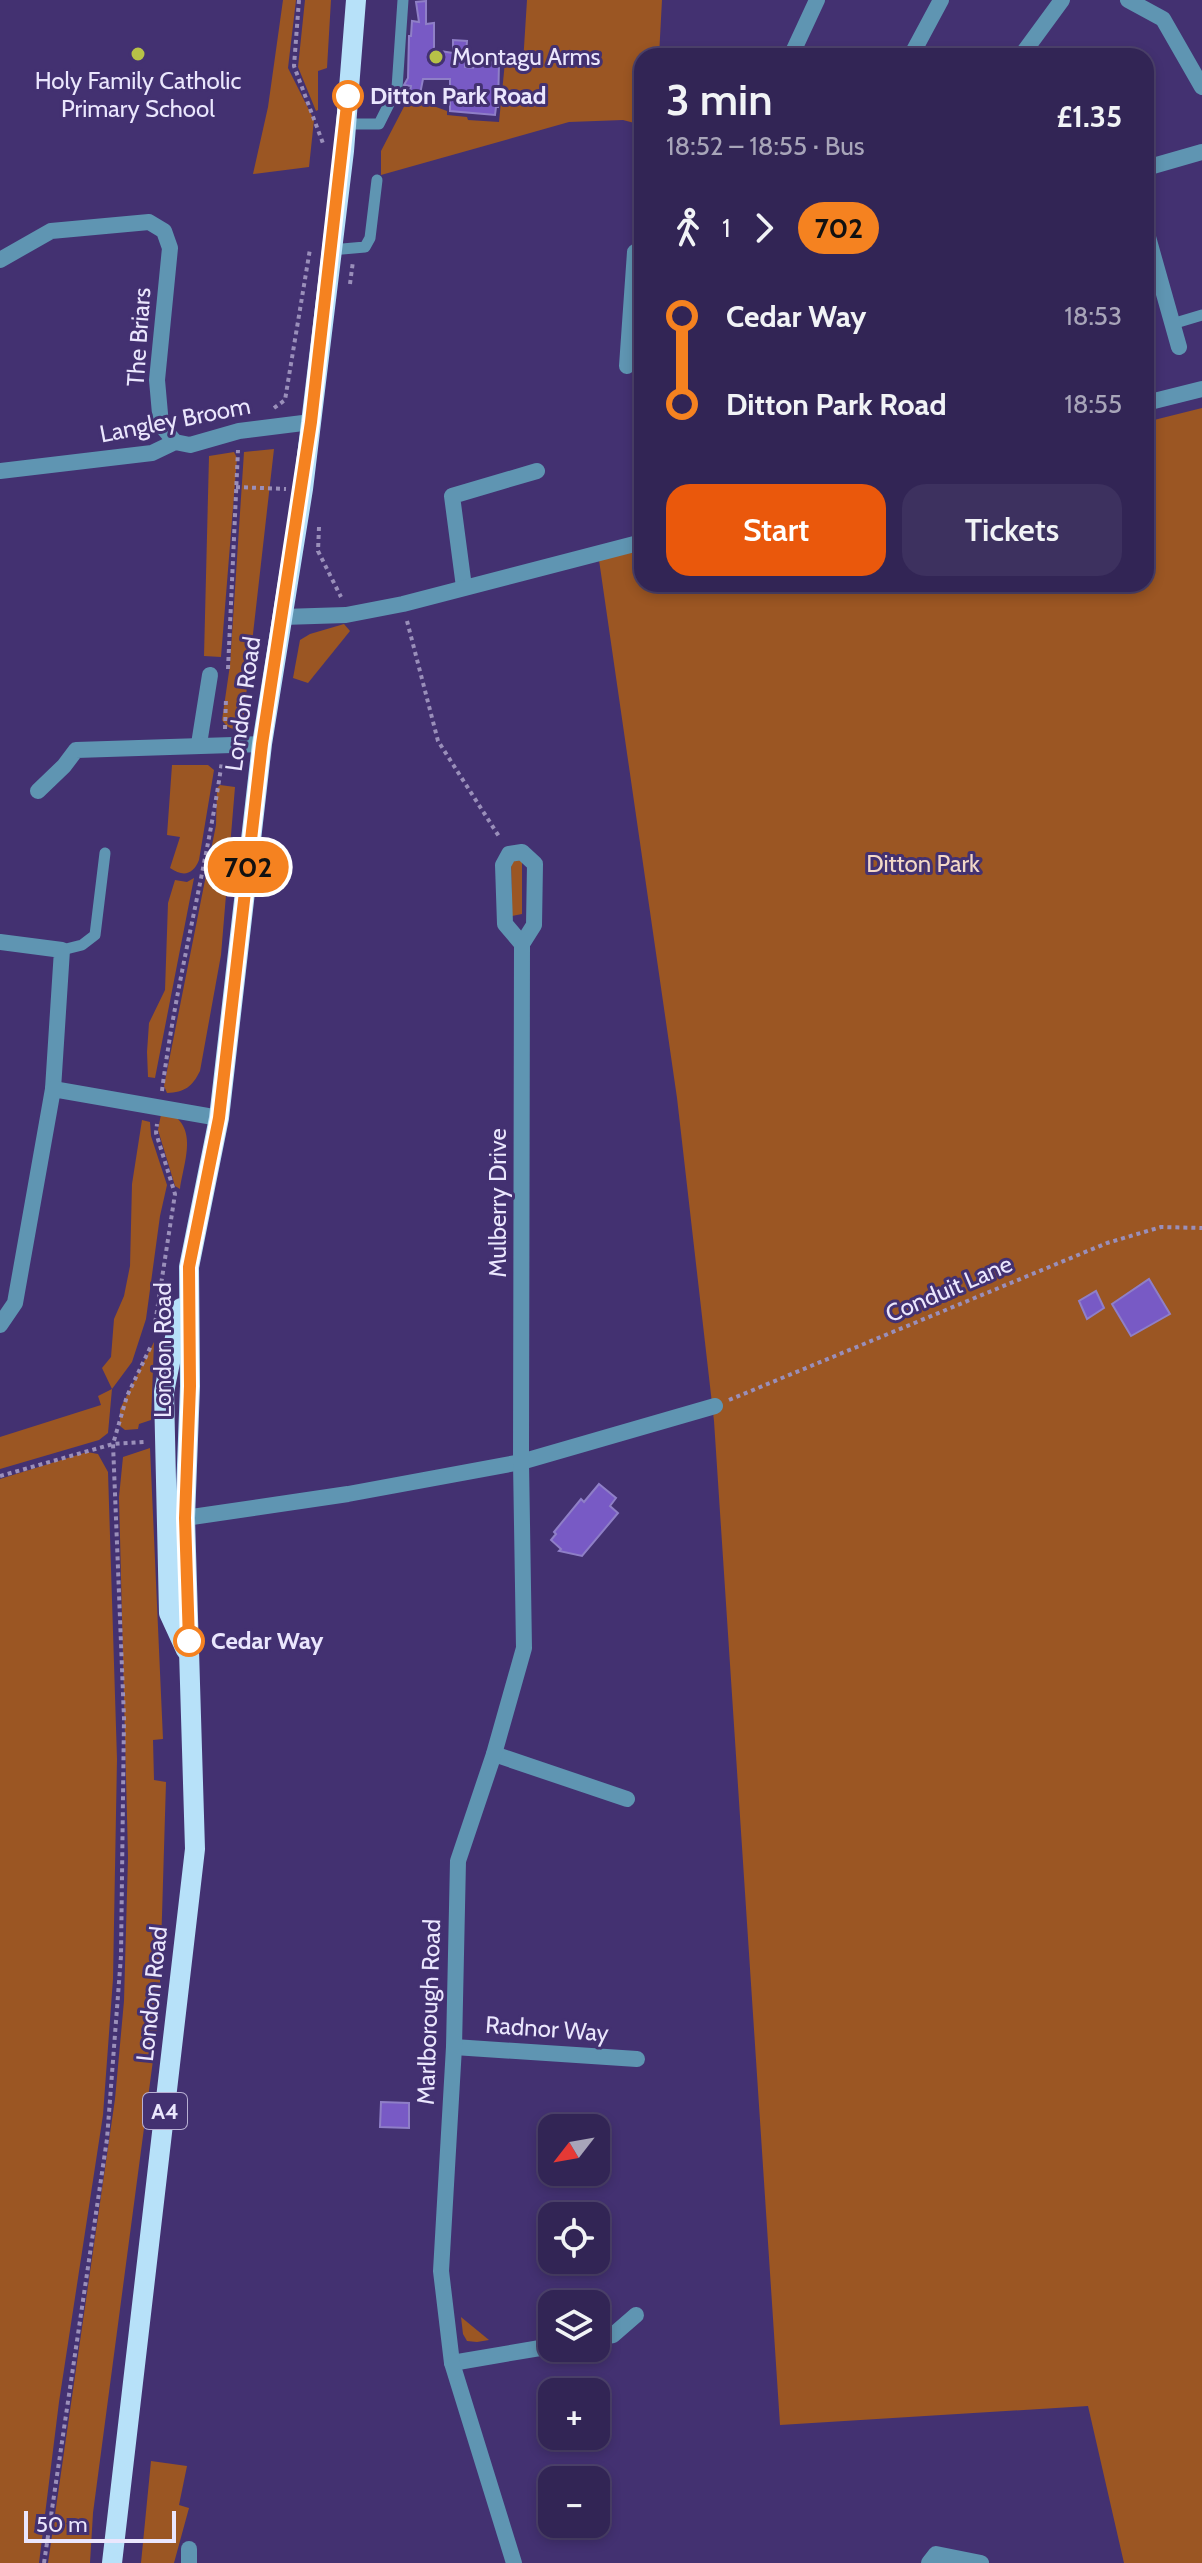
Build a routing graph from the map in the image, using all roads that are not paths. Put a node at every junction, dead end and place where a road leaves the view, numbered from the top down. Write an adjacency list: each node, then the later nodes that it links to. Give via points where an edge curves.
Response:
1 (356, 0): 11 (main road, London Road)
2 (403, 0): 11 (lane, via 397,88 379,124)
3 (817, 0): 7 (street)
4 (941, 0): 8 (street)
5 (1062, 0): 9 (street)
6 (1128, 0): 10 (street, via 1163,19)
7 (795, 48)
8 (915, 48)
9 (1027, 48)
10 (1202, 87)
11 (346, 124): 15 (main road, London Road)
12 (1202, 152): 13 (street)
13 (1154, 166)
14 (377, 180): 15 (lane, via 365,247)
15 (331, 250): 25 (main road, London Road)
16 (1154, 259): 20 (street)
17 (0, 260): 26 (street, The Briars, via 51,231 149,222 164,231 170,248 157,380 161,425)
18 (634, 266): 22 (street)
19 (1202, 315): 20 (lane)
20 (1172, 324): 21 (street)
21 (1179, 347)
22 (627, 366)
23 (1202, 389): 24 (street)
24 (1154, 401)
25 (311, 422): 26 (street, Langley Broom, via 239,431 190,445); 31 (main road, London Road)
26 (175, 442): 27 (street, Langley Broom, via 152,453)
27 (0, 471)
28 (537, 471): 30 (street, via 452,496)
29 (634, 544): 30 (street)
30 (464, 587): 31 (street, via 346,615)
31 (283, 617): 34 (main road, London Road)
32 (210, 675): 33 (street)
33 (199, 744): 34 (street); 35 (street, via 76,750)
34 (262, 744): 41 (main road, London Road)
35 (38, 791)
36 (105, 853): 39 (lane, via 95,935)
37 (0, 942): 39 (street)
38 (522, 944): 38 (street, Mulberry Drive, via 505,924 503,865 509,854 522,852 535,864 534,925); 44 (street, Mulberry Drive)
39 (62, 950): 40 (street)
40 (53, 1089): 41 (street); 42 (street, via 15,1303)
41 (219, 1118): 45 (main road, London Road, via 164,1392)
42 (0, 1325)
43 (715, 1406): 44 (street)
44 (521, 1462): 45 (street); 46 (street, Marlborough Road, via 524,1648)
45 (176, 1518): 54 (main road, London Road / A4, via 169,1613 190,1657 195,1849)
46 (494, 1754): 47 (street); 48 (street, Marlborough Road, via 458,1861)
47 (627, 1799)
48 (454, 2047): 49 (street, Radnor Way); 53 (street, Marlborough Road, via 441,2271)
49 (637, 2059)
50 (636, 2315): 51 (street)
51 (610, 2336)
52 (538, 2348): 53 (street)
53 (452, 2363): 55 (street, Marlborough Road)
54 (112, 2563)
55 (514, 2563)
56 (929, 2563): 57 (street, via 936,2554)
57 (981, 2563)

